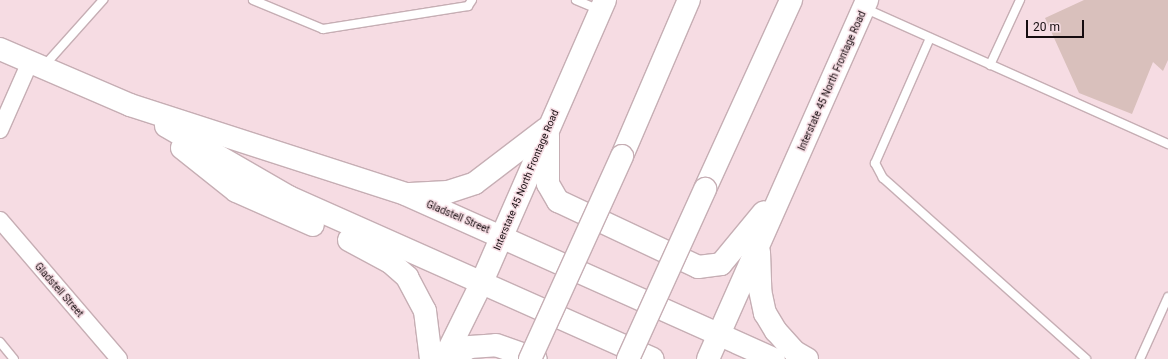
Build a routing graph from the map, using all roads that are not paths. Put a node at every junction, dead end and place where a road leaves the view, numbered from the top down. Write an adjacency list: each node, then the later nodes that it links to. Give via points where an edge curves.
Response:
1 (103, 0): 12 (lane)
2 (253, 0): 3 (lane, via 323,29 468,6)
3 (472, 0)
4 (576, 0): 9 (lane)
5 (689, 0): 32 (main road, bridge)
6 (791, 0): 34 (main road, bridge)
7 (1020, 0): 13 (lane)
8 (865, 4): 10 (lane); 18 (main road, Interstate 45 North Frontage Road)
9 (603, 5): 15 (main road, Interstate 45 North Frontage Road)
10 (930, 38): 13 (lane); 39 (lane, via 875,163 883,178)
11 (0, 48): 12 (main road, Gladstell Street)
12 (36, 64): 14 (main road, Gladstell Street); 16 (street)
13 (990, 65): 17 (lane)
14 (130, 105): 19 (main road, Gladstell Street); 23 (main road, Gladstell Street, via 289,197); 29 (main road, via 236,191 364,247 390,262 407,277 425,311)
15 (548, 127): 18 (main road, via 548,184 558,201 698,267 722,264 741,244); 19 (main road, via 476,184 448,192); 21 (main road, Interstate 45 North Frontage Road)
16 (0, 130)
17 (1168, 144)
18 (790, 177): 22 (main road, Interstate 45 North Frontage Road)
19 (404, 194): 21 (main road, Gladstell Street)
20 (0, 220): 28 (street, Gladstell Street)
21 (501, 236): 23 (main road, Interstate 45 North Frontage Road); 25 (main road, Gladstell Street)
22 (759, 246): 25 (main road, Interstate 45 North Frontage Road); 38 (main road, via 760,290 765,313 776,331 795,352)
23 (481, 284): 30 (main road, Interstate 45 North Frontage Road); 35 (main road, Gladstell Street)
24 (1168, 297): 40 (lane)
25 (719, 335): 36 (main road, Interstate 45 North Frontage Road); 37 (main road, Gladstell Street)
26 (0, 342): 27 (lane)
27 (14, 359)
28 (119, 359)
29 (431, 359)
30 (444, 359)
31 (450, 359): 33 (main road, via 470,347 496,345)
32 (530, 359)
33 (536, 359)
34 (628, 359)
35 (653, 359)
36 (708, 359)
37 (774, 359)
38 (807, 359)
39 (1086, 359)
40 (1140, 359)

